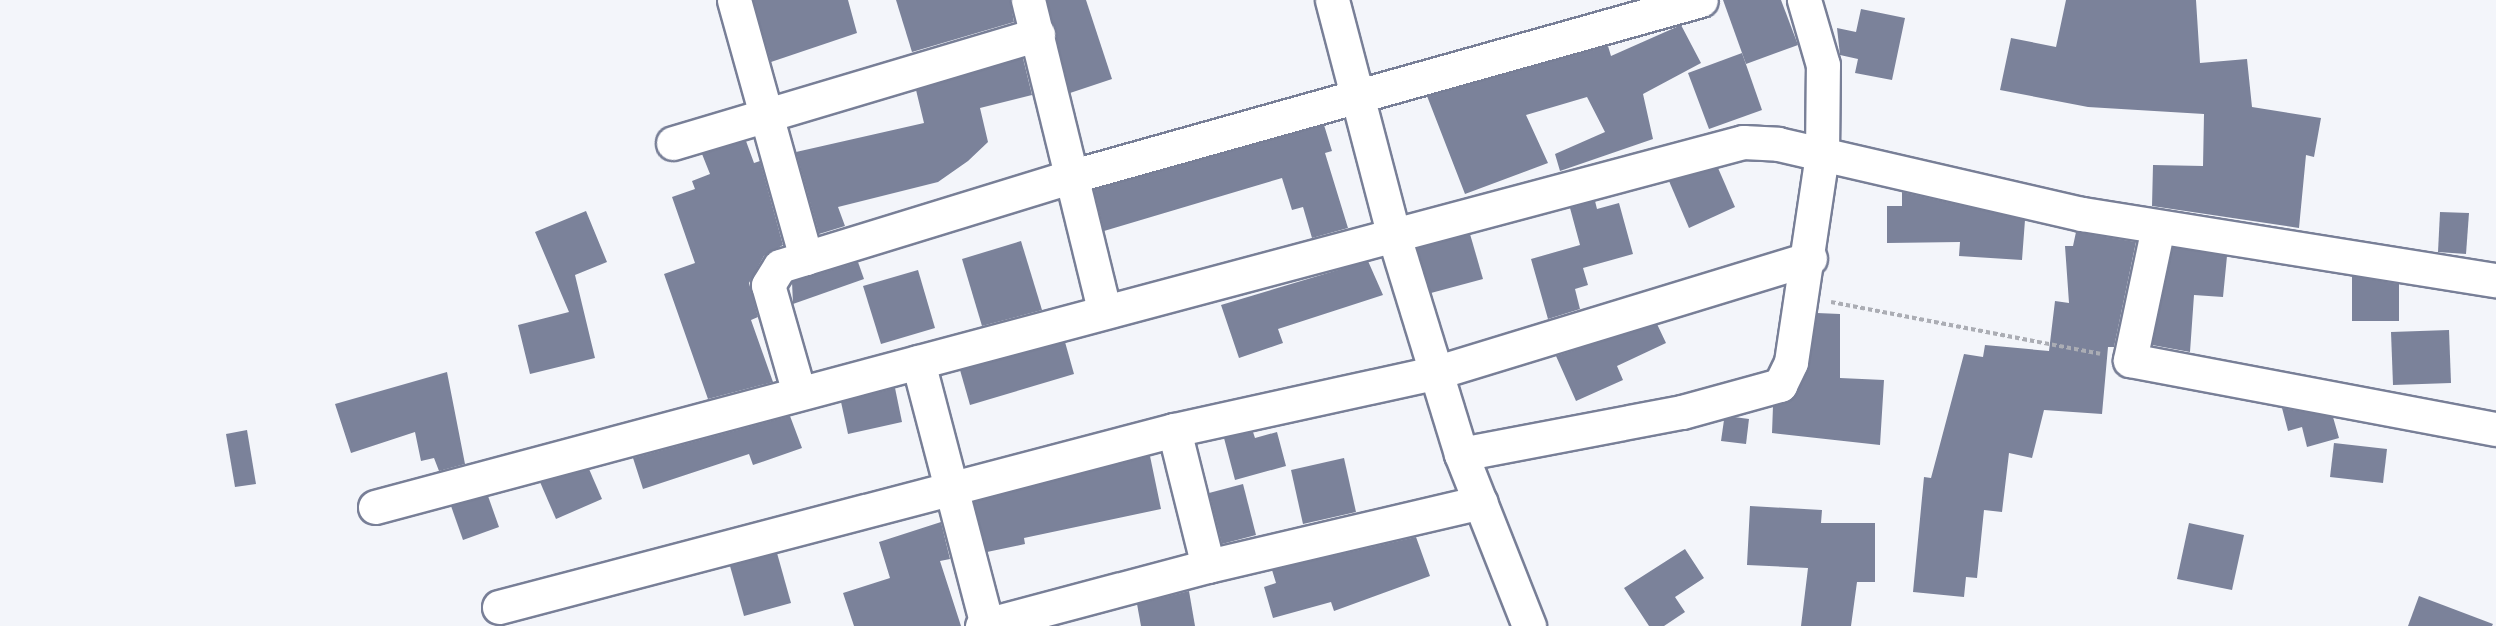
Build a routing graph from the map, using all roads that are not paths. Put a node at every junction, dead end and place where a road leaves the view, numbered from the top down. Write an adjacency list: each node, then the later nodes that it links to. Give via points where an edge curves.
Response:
1 (734, 0): 8 (street)
2 (1028, 0): 6 (street)
3 (1332, 0): 7 (street)
4 (1701, 0): 7 (street)
5 (1804, 0): 10 (street, via 1823,65)
6 (1038, 34): 8 (street); 11 (street)
7 (1361, 97): 11 (street); 13 (street)
8 (766, 118): 9 (street); 14 (street)
9 (673, 143)
10 (1822, 155): 12 (street); 13 (street, via 1743,142); 15 (street)
11 (1073, 176): 14 (street); 17 (street)
12 (2158, 227): 16 (street); 22 (street, via 2130,360)
13 (1394, 236): 17 (street); 19 (street)
14 (806, 258): 20 (street, via 780,266 768,279)
15 (1810, 258): 19 (street); 23 (street, via 1788,374 1768,392)
16 (2496, 280)
17 (1104, 310): 18 (street)
18 (918, 362): 20 (street); 24 (street)
19 (1438, 372): 21 (street); 23 (street)
20 (799, 393): 26 (street)
21 (1174, 429): 24 (street); 27 (street)
22 (2496, 429)
23 (1461, 454): 25 (street)
24 (949, 491): 28 (street); 29 (street)
25 (1481, 502): 27 (street); 30 (street)
26 (375, 507)
27 (1208, 566): 29 (street)
28 (499, 607)
29 (985, 625)
30 (1529, 626)

